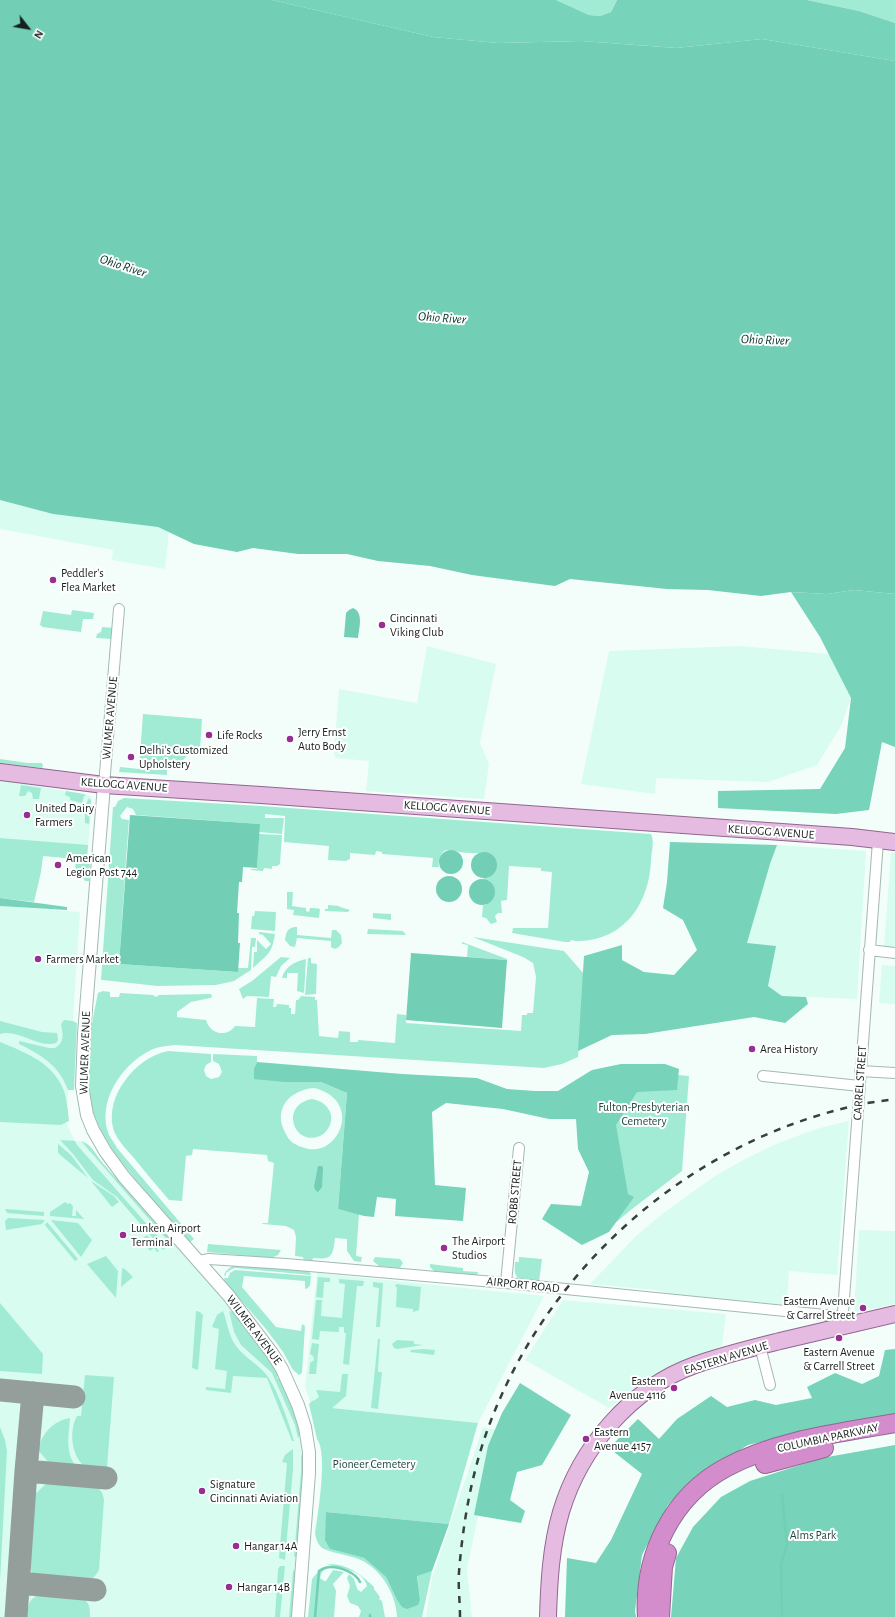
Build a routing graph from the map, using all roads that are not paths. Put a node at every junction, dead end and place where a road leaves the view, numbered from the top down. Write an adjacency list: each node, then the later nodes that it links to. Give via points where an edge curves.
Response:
1 (119, 609): 3 (street, WILMER AVENUE)
2 (0, 772): 3 (main road, KELLOGG AVENUE)
3 (104, 785): 4 (main road, KELLOGG AVENUE, via 397,804); 13 (street, WILMER AVENUE, via 84,1034 84,1100 93,1130 105,1151 124,1177)
4 (878, 841): 5 (main road, KELLOGG AVENUE); 6 (street, CARREL STREET)
5 (895, 842)
6 (869, 950): 7 (street); 8 (street, CARREL STREET)
7 (895, 953)
8 (860, 1071): 9 (street); 11 (street, CARREL STREET)
9 (895, 1073)
10 (763, 1076): 11 (street)
11 (860, 1086): 16 (street, CARREL STREET)
12 (519, 1148): 14 (street, ROBB STREET)
13 (198, 1261): 14 (street, AIRPORT ROAD, via 209,1259 286,1264); 21 (street, WILMER AVENUE, via 272,1353 291,1387 305,1427 310,1473)
14 (506, 1283): 16 (street, AIRPORT ROAD, via 835,1316)
15 (895, 1314): 16 (main road, EASTERN AVENUE)
16 (844, 1325): 17 (main road, EASTERN AVENUE)
17 (760, 1346): 18 (street); 22 (main road, EASTERN AVENUE, via 695,1365 674,1375 640,1396 599,1438 578,1471 561,1511 552,1557)
18 (770, 1385)
19 (895, 1423): 23 (highway, COLUMBIA PARKWAY, via 787,1444 727,1467 707,1480 690,1496 662,1535 652,1561 647,1585)
20 (895, 1436): 24 (highway, COLUMBIA PARKWAY, via 852,1442 788,1457 758,1466 716,1488 687,1516 669,1547 662,1567)
21 (298, 1617)
22 (548, 1617)
23 (647, 1617)
24 (660, 1617)

